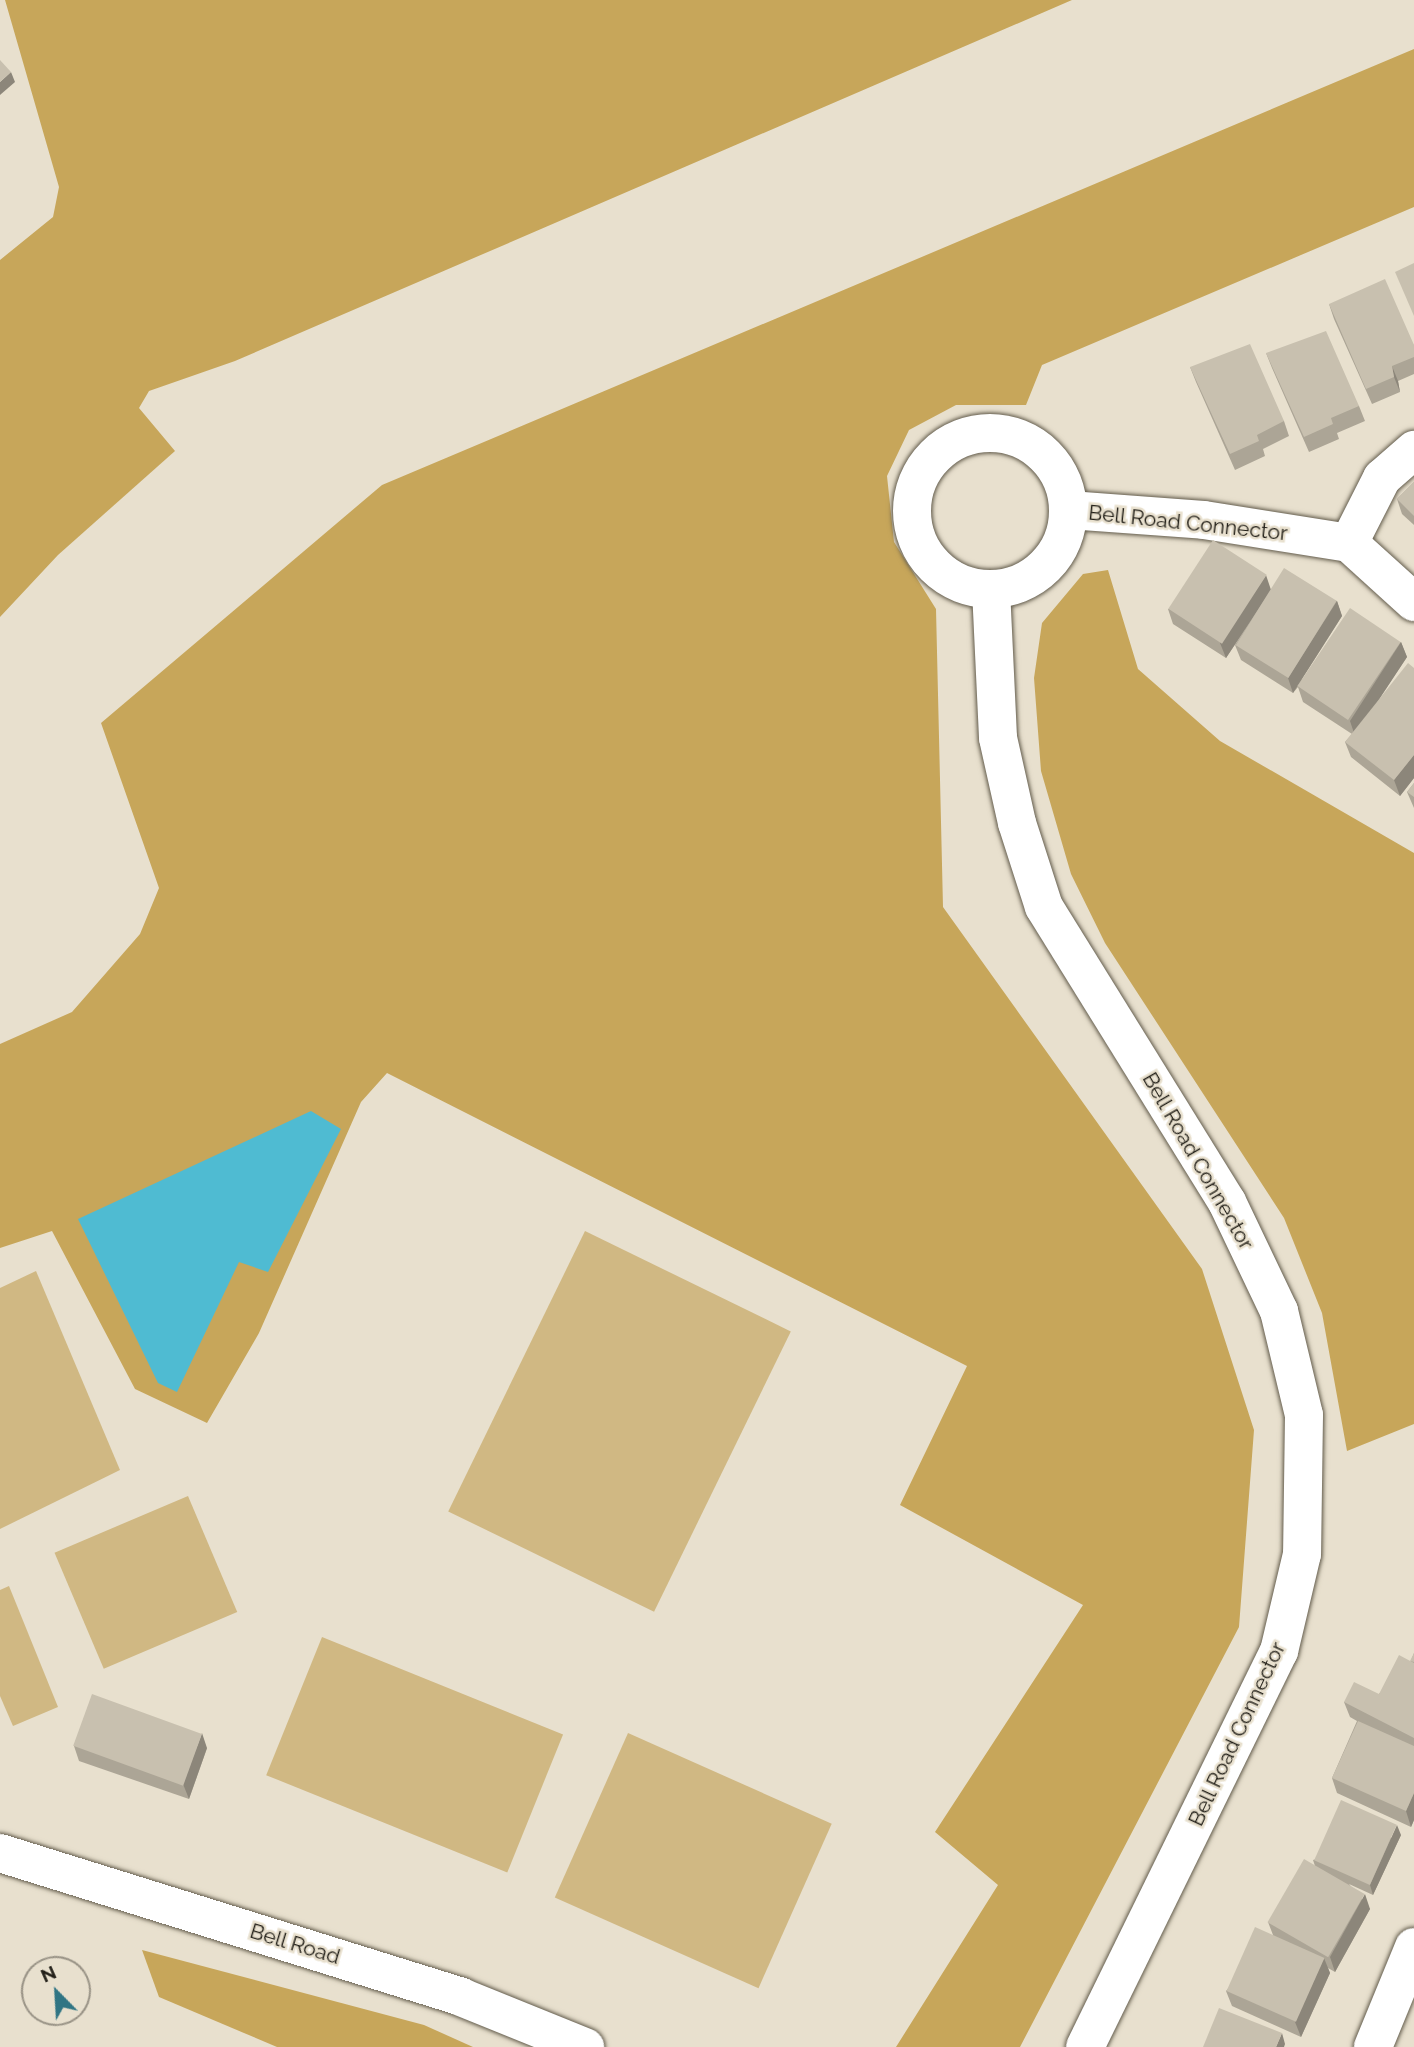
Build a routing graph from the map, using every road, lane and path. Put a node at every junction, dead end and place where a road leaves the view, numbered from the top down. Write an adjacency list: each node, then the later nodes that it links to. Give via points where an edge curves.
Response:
1 (1414, 450): 3 (street, via 1382,478)
2 (1069, 510): 3 (street, Bell Road Connector, via 1204,520); 4 (street, Bell Road Connector, via 1066,529 1049,562 1018,584); 4 (street, Bell Road Connector, via 1056,468 1023,439 979,433 939,451 914,488 913,532 932,565 946,577)
3 (1349, 543): 5 (street)
4 (991, 589): 9 (street, Bell Road Connector, via 998,738 1017,823 1044,907 1227,1202 1279,1311 1304,1415 1302,1554 1279,1651)
5 (1414, 602)
6 (0, 1853): 8 (street, Bell Road, via 461,1997)
7 (1414, 1947): 10 (street)
8 (585, 2047)
9 (1085, 2047)
10 (1373, 2047)

